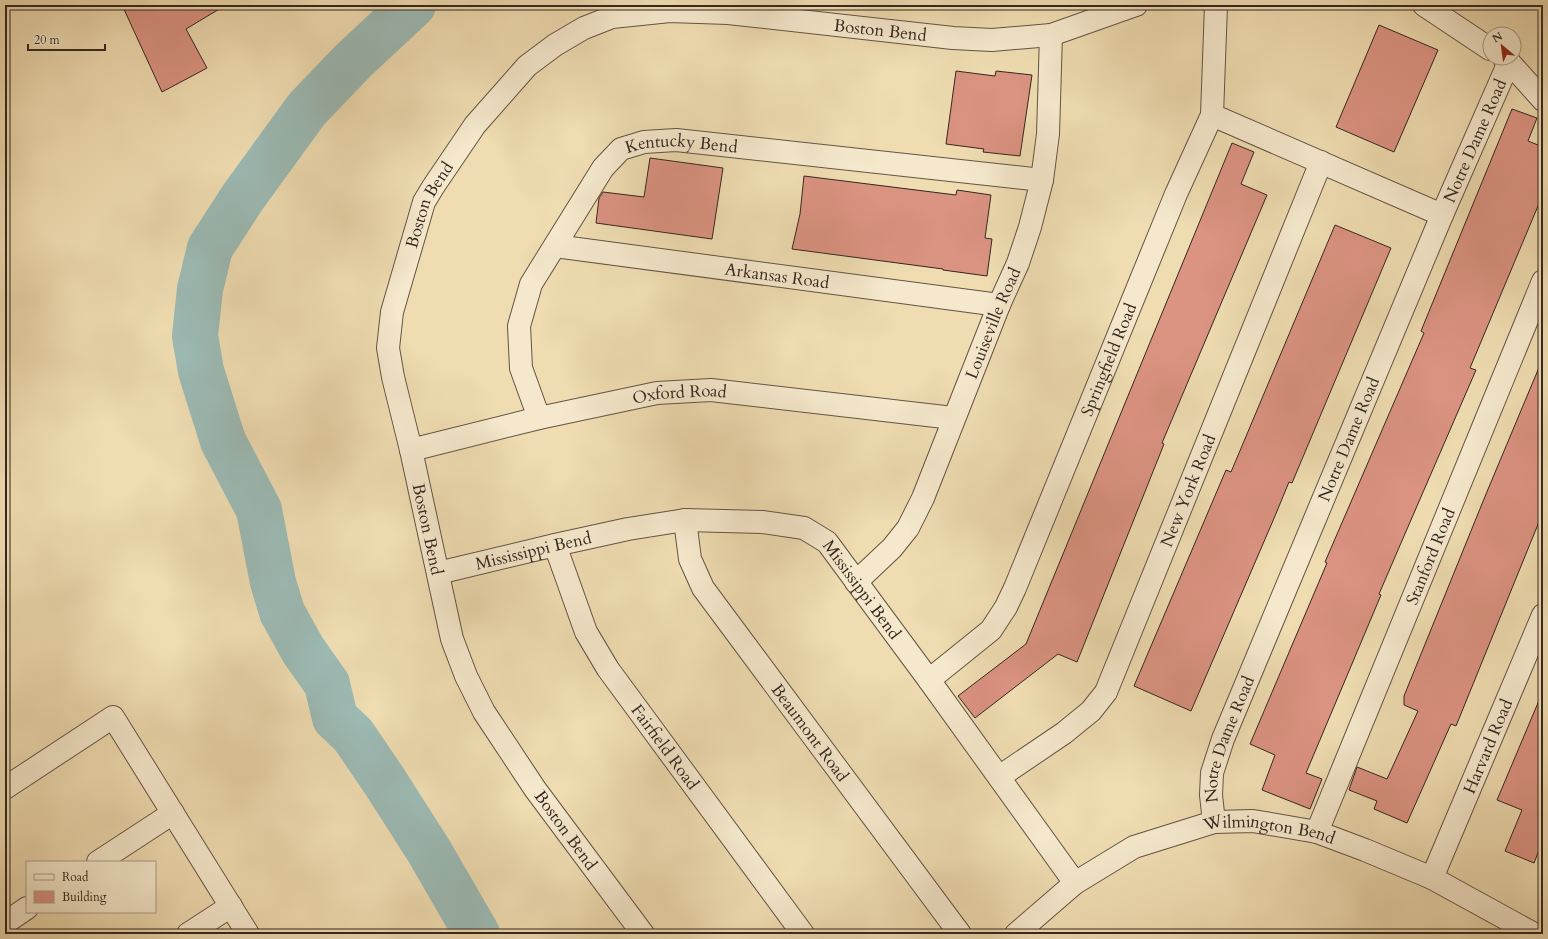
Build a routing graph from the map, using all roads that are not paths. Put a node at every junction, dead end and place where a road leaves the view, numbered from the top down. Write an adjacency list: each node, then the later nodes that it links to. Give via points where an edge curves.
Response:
1 (1136, 5): 4 (street, Boston Bend)
2 (1216, 5): 9 (street, Springfield Road)
3 (1424, 5): 5 (street)
4 (1051, 35): 11 (street, Louiseville Road, via 1048,134); 18 (street, Boston Bend, via 992,40 728,13 670,11 612,17 554,44 527,66 475,125 424,202 392,312 388,348)
5 (1482, 44)
6 (1504, 66): 12 (street, Notre Dame Road)
7 (1512, 66): 8 (street)
8 (1543, 100)
9 (1212, 115): 10 (street); 24 (street, Springfield Road, via 1176,194 1006,607 991,630)
10 (1321, 162): 12 (street); 25 (street, New York Road, via 1106,692 1091,711 1064,733)
11 (1042, 180): 13 (street, Kentucky Bend, via 676,140 644,142 621,149 603,168); 15 (street, Louiseville Road, via 1018,263)
12 (1442, 215): 28 (street, Notre Dame Road, via 1223,739 1212,773 1210,796)
13 (555, 246): 15 (street, Arkansas Road); 16 (street, Kentucky Bend, via 531,284 519,326 521,368)
14 (1543, 281): 29 (street, Stanford Road)
15 (999, 305): 17 (street, Louiseville Road)
16 (539, 418): 17 (street, Oxford Road, via 657,393 711,390); 18 (street, Oxford Road)
17 (953, 418): 22 (street, Louiseville Road, via 923,498 908,528 892,548)
18 (411, 450): 21 (street, Boston Bend)
19 (685, 520): 20 (street, Mississippi Bend); 22 (street, Mississippi Bend, via 762,522 804,528 826,542); 41 (street, Beaumont Road, via 690,559 703,588)
20 (555, 545): 21 (street, Mississippi Bend); 40 (street, Fairfield Road, via 586,632 608,669)
21 (438, 573): 39 (street, Boston Bend, via 452,639 466,676 484,712 535,789)
22 (856, 582): 24 (street, Mississippi Bend)
23 (1543, 615): 31 (street, Harvard Road)
24 (929, 680): 25 (street, Mississippi Bend)
25 (999, 777): 32 (street, Mississippi Bend)
26 (5, 788): 27 (street, via 113,717)
27 (173, 813): 30 (street); 33 (street)
28 (1214, 822): 29 (street, Wilmington Bend, via 1253,821); 32 (street, Wilmington Bend, via 1134,847)
29 (1317, 832): 31 (street, Wilmington Bend)
30 (100, 861)
31 (1432, 878): 43 (street, Wilmington Bend)
32 (1075, 883): 42 (street, Wilmington Bend)
33 (231, 906): 37 (street); 38 (street)
34 (26, 909): 35 (street)
35 (5, 923)
36 (1543, 930): 44 (street)
37 (188, 934)
38 (248, 934)
39 (643, 934)
40 (803, 934)
41 (960, 934)
42 (1016, 934)
43 (1534, 934)
44 (1541, 934)

